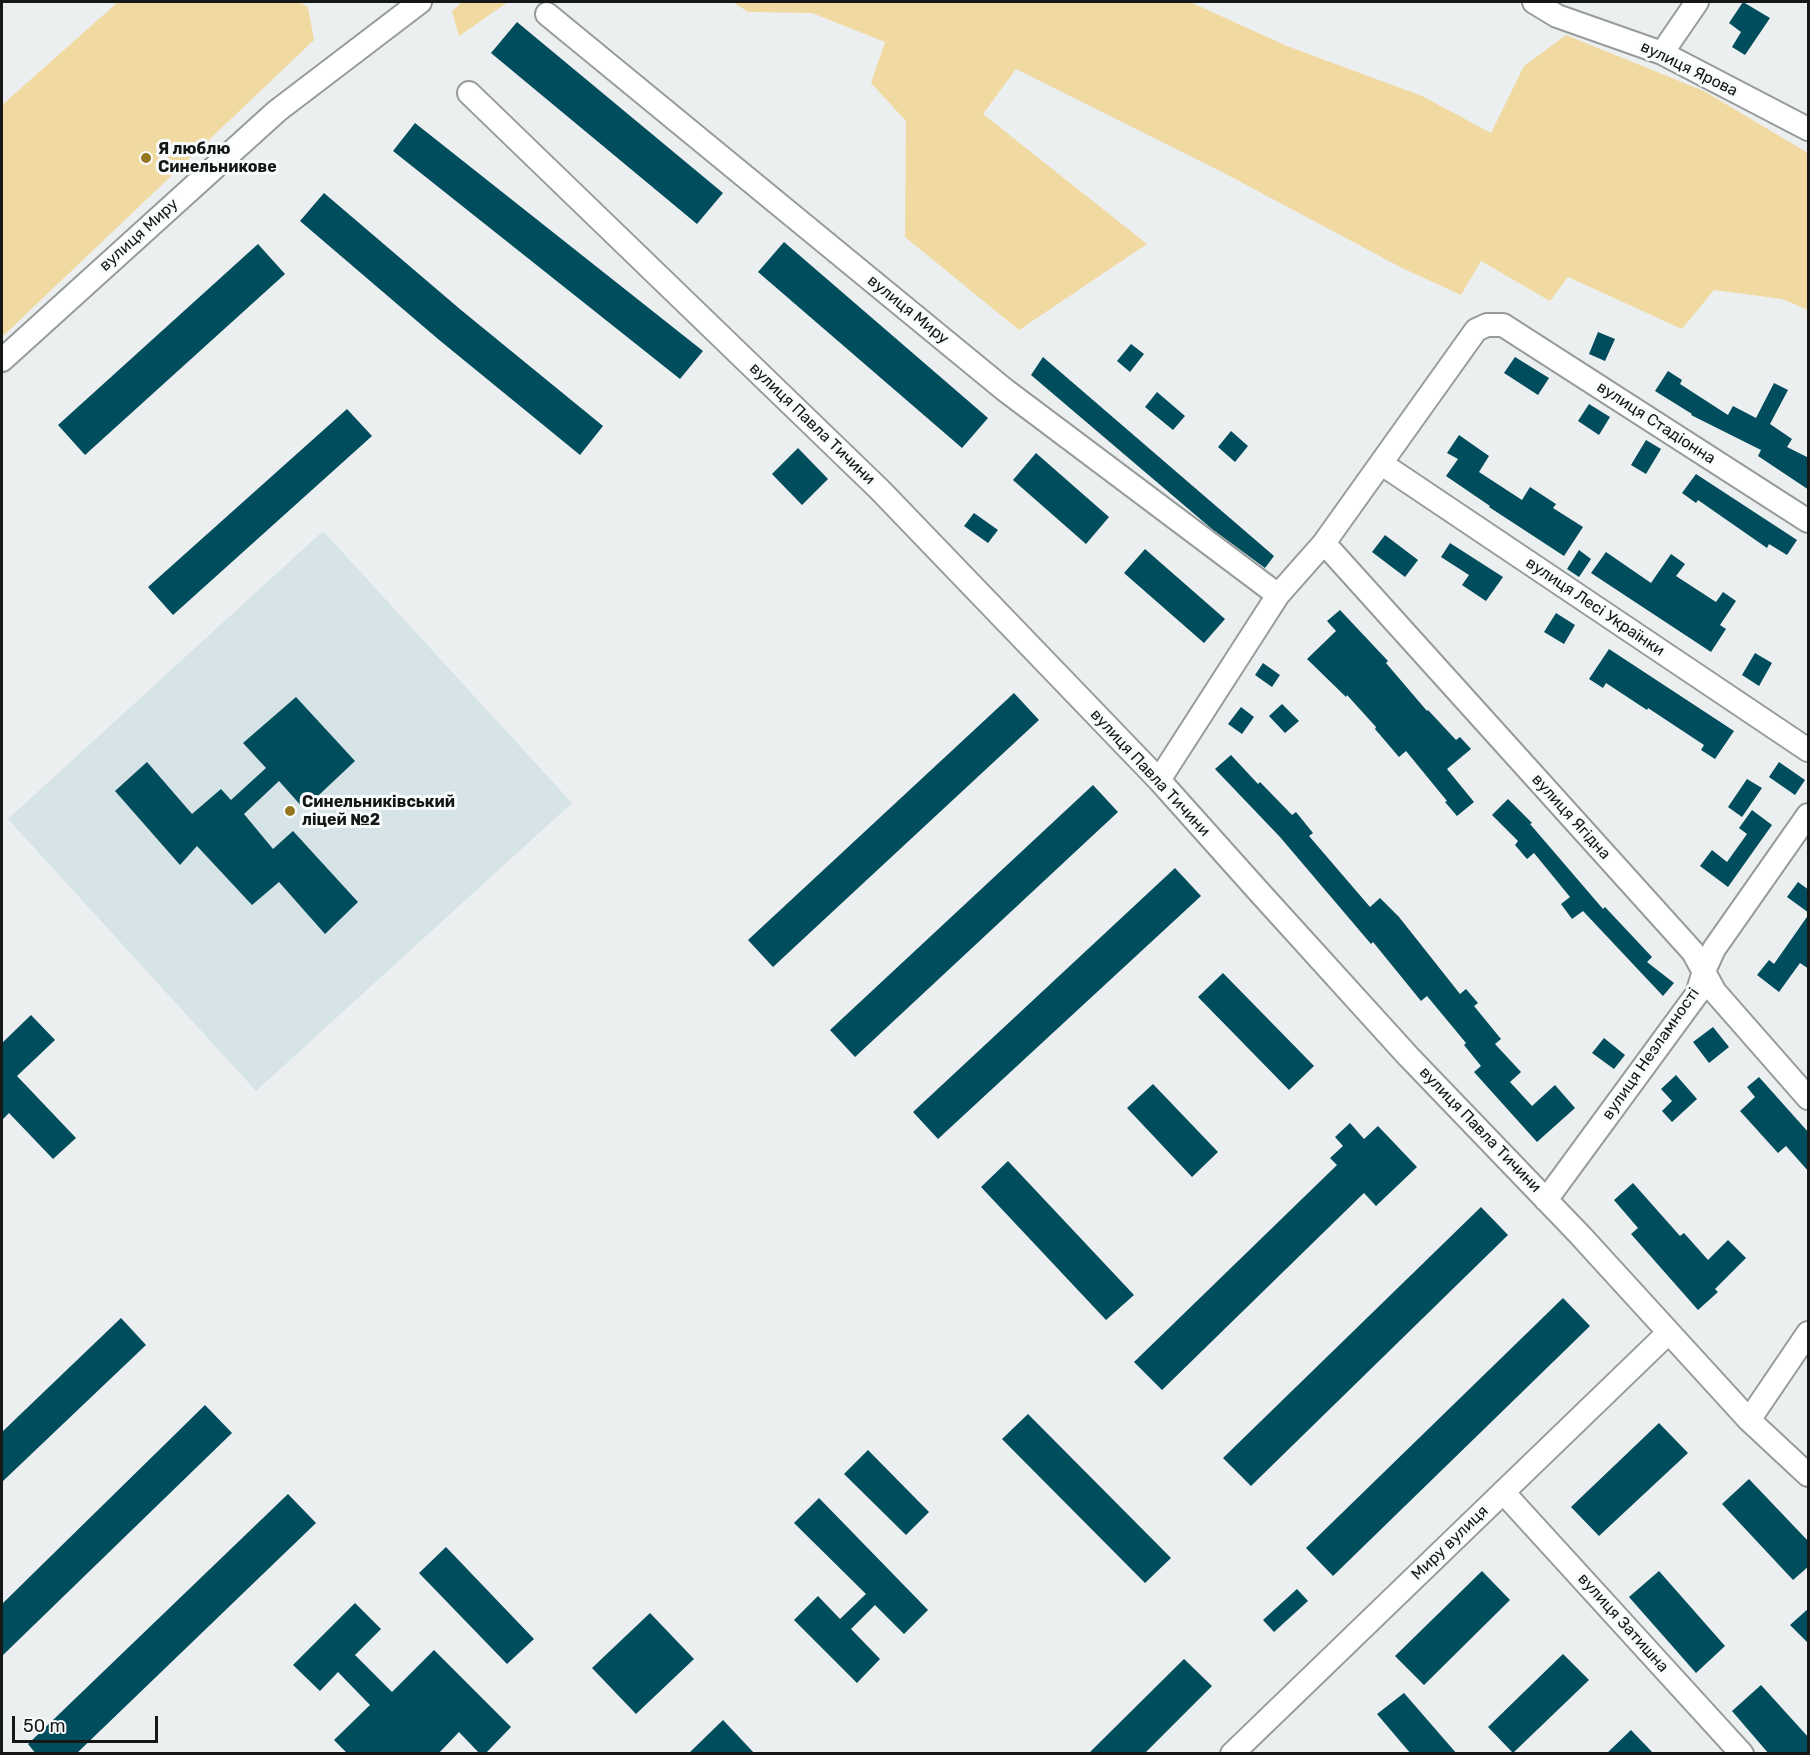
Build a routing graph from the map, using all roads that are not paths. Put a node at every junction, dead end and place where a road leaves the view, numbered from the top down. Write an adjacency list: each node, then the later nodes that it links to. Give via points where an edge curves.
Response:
1 (420, 2): 8 (street, вулиця Миру, via 277,111)
2 (1534, 2): 5 (street, вулиця Ярова, via 1557,16)
3 (1697, 2): 5 (street)
4 (547, 14): 12 (street, вулиця Миру, via 1005,390)
5 (1662, 53): 7 (street, вулиця Ярова)
6 (469, 93): 14 (street, вулиця Павла Тичини, via 880,490)
7 (1809, 129)
8 (2, 360)
9 (1382, 464): 10 (street, вулиця Стадіонна, via 1476,330 1503,325); 11 (street); 13 (street, вулиця Лесі Українки)
10 (1809, 521)
11 (1324, 543): 12 (street); 16 (street, вулиця Ягідна, via 1693,952)
12 (1278, 595): 14 (street)
13 (1809, 750)
14 (1159, 780): 18 (street, вулиця Павла Тичини)
15 (1809, 815): 16 (street, вулиця Незламності, via 1714,949)
16 (1704, 971): 17 (street, вулиця Ягідна, via 1715,992); 18 (street, вулиця Незламності, via 1697,994)
17 (1809, 1098)
18 (1546, 1200): 19 (street, вулиця Павла Тичини)
19 (1668, 1333): 21 (street, вулиця Павла Тичини); 23 (street, Миру вулиця)
20 (1809, 1333): 21 (street)
21 (1749, 1420): 22 (street, вулиця Павла Тичини)
22 (1809, 1475)
23 (1503, 1492): 24 (street, Миру вулиця); 25 (street, вулиця Затишна)
24 (1232, 1754)
25 (1742, 1754)

